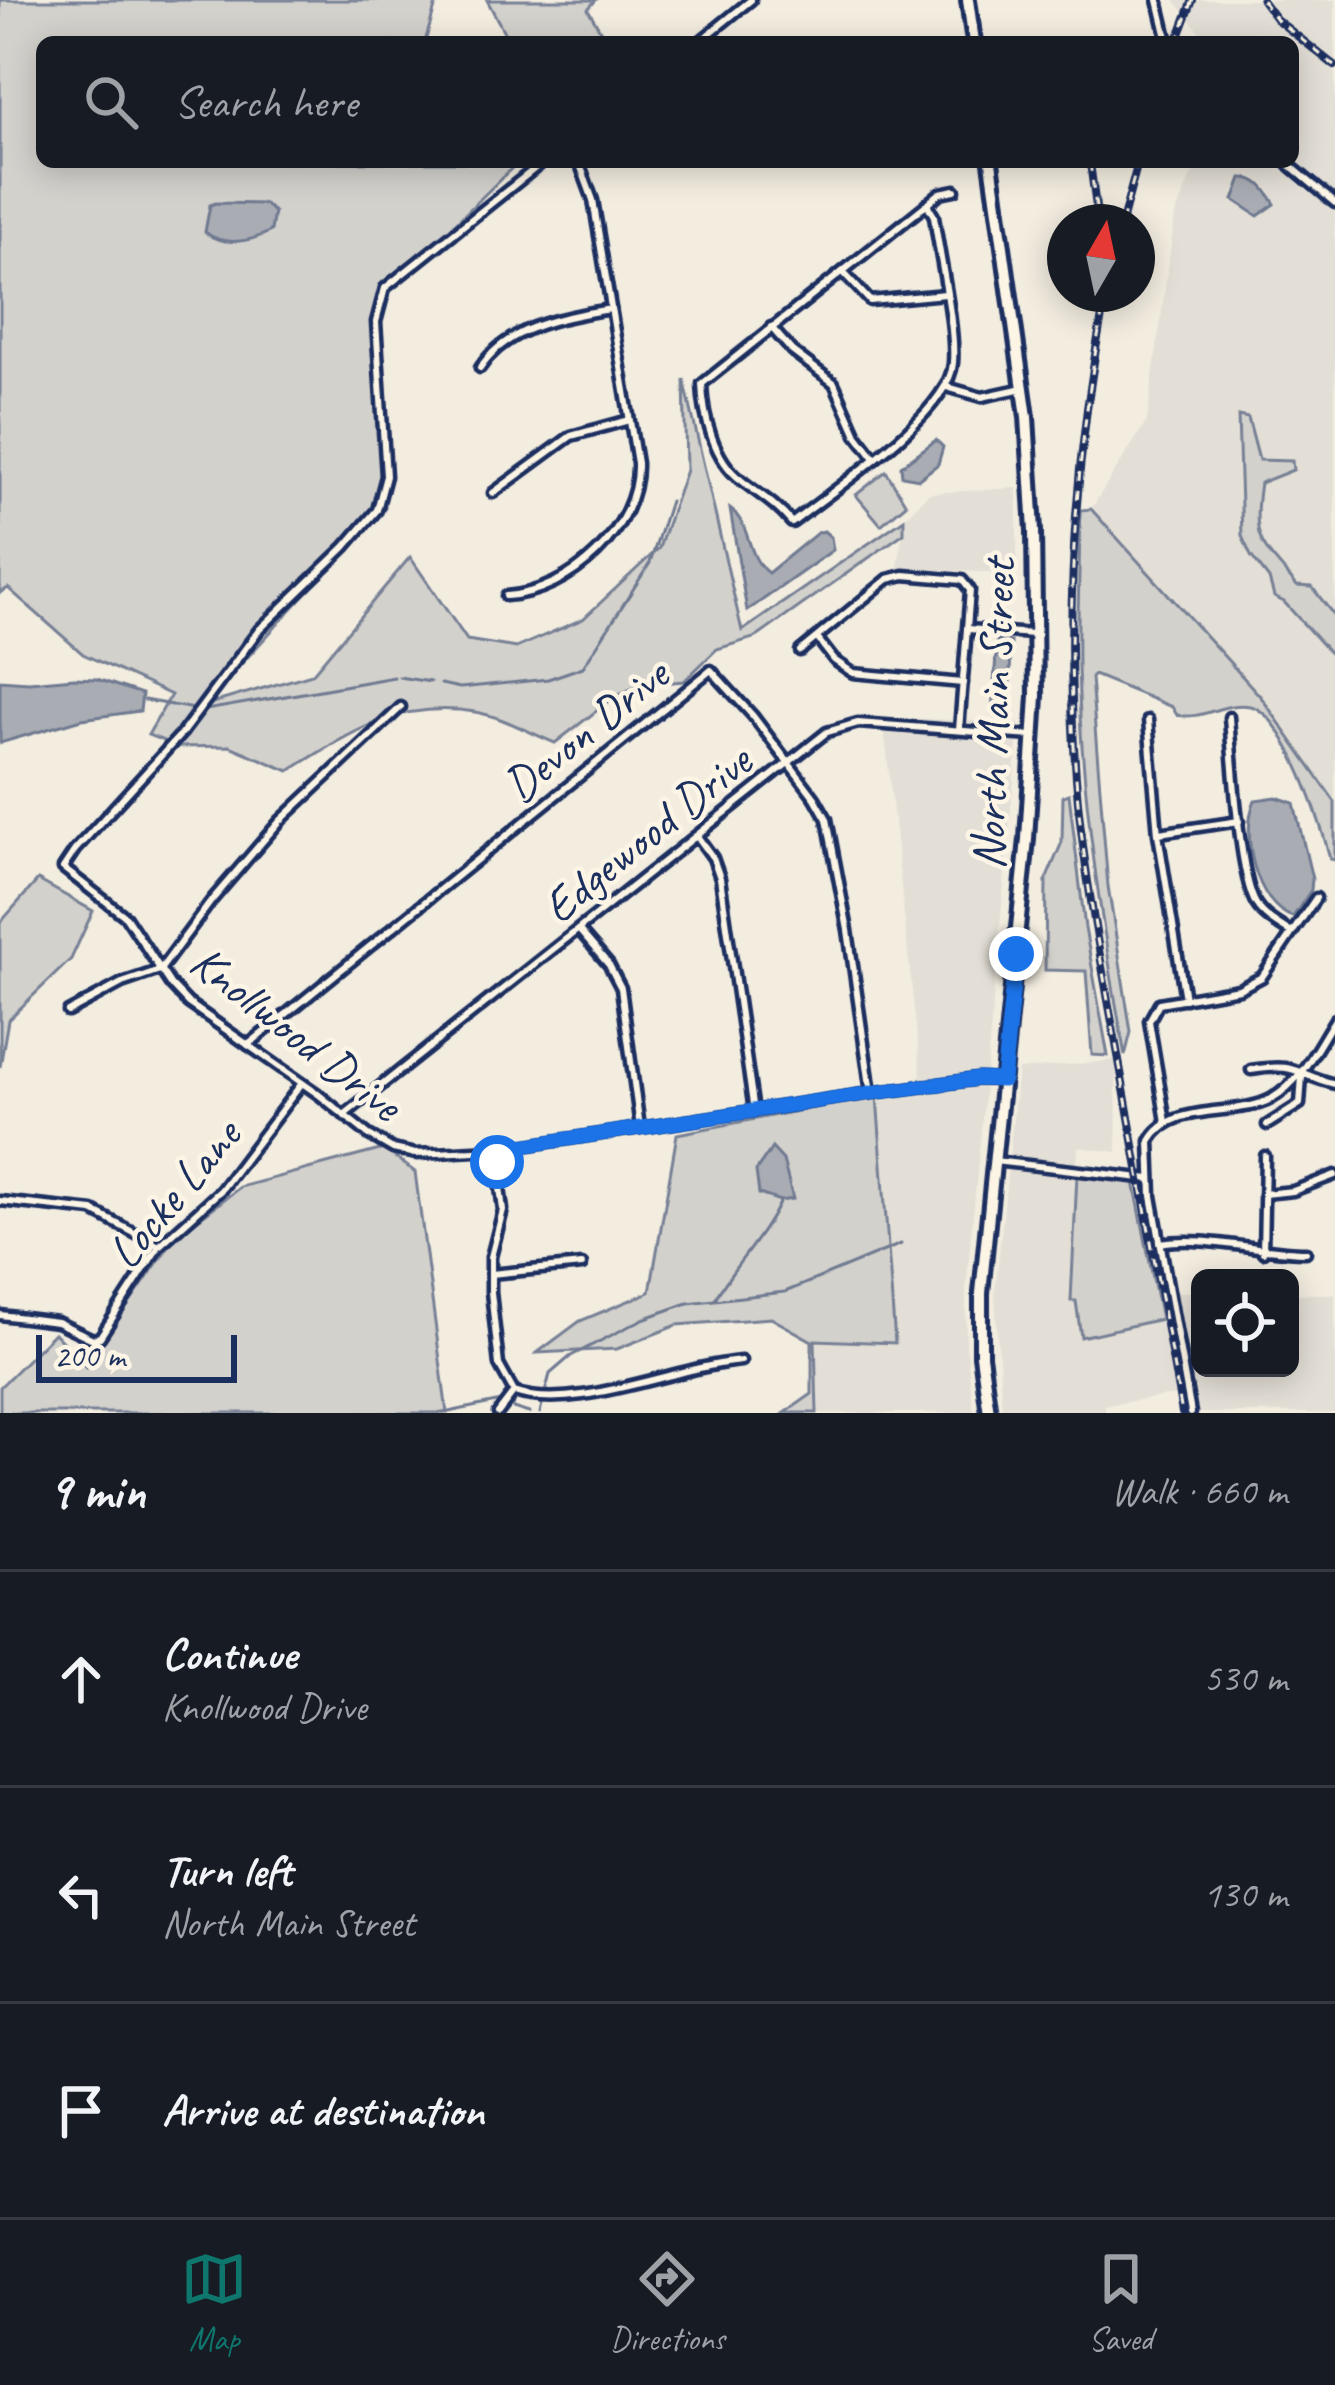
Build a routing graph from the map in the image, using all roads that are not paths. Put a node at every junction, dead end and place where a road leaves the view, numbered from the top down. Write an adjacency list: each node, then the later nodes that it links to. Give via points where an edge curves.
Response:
1 (751, 0): 4 (street)
2 (968, 0): 5 (main road)
3 (1158, 0): 6 (street)
4 (706, 36)
5 (973, 36)
6 (1167, 36)
7 (535, 168): 42 (street, Knollwood Drive, via 385,288 376,322 386,476 377,510 259,630 182,734 63,868 127,917)
8 (581, 168): 16 (street)
9 (992, 168): 20 (main road, North Main Street)
10 (1293, 168): 12 (street)
11 (955, 190): 13 (street)
12 (1335, 203)
13 (927, 204): 14 (street); 15 (street)
14 (843, 272): 15 (street, via 870,301); 17 (street)
15 (945, 294): 19 (street, via 953,362)
16 (611, 309): 18 (street, via 544,323); 21 (street)
17 (771, 327): 22 (street, via 834,383); 22 (street, via 702,384 715,446 731,471 792,523)
18 (480, 368)
19 (947, 387): 20 (street, via 982,397); 22 (street)
20 (1023, 388): 26 (main road, North Main Street)
21 (629, 420): 23 (street, via 571,436); 24 (street, via 637,481 618,528 553,585)
22 (874, 457)
23 (493, 493)
24 (506, 596)
25 (967, 629): 26 (street); 27 (street, via 968,584 904,575); 29 (street)
26 (1036, 634): 34 (main road, North Main Street)
27 (817, 638): 28 (street); 29 (street, via 853,673)
28 (800, 652)
29 (963, 683): 33 (street)
30 (401, 707): 42 (street, via 280,821)
31 (1229, 717): 36 (street)
32 (1148, 720): 37 (street)
33 (959, 730): 34 (street, Edgewood Drive); 35 (street, Edgewood Drive, via 848,724)
34 (1033, 736): 49 (main road, North Main Street)
35 (788, 762): 38 (street, Edgewood Drive); 46 (street, Devon Drive, via 709,670); 52 (street, Devon Drive, via 833,840)
36 (1239, 821): 37 (street); 41 (street, via 1252,896)
37 (1158, 834): 43 (street)
38 (697, 836): 40 (street, Edgewood Drive); 53 (street, via 720,878)
39 (1316, 898): 41 (street)
40 (579, 930): 54 (street, Edgewood Drive); 57 (street, via 621,988)
41 (1292, 933): 43 (street, via 1250,985)
42 (160, 970): 44 (street); 46 (street, Knollwood Drive, via 188,1003)
43 (1185, 999): 55 (street, via 1159,1003 1149,1021)
44 (68, 1012)
45 (1335, 1019): 48 (street)
46 (248, 1045): 50 (street, Knollwood Drive)
47 (1251, 1070): 48 (street, via 1284,1065)
48 (1302, 1073): 51 (street); 55 (street, via 1265,1102); 56 (street, via 1300,1104)
49 (1003, 1080): 52 (street, Knollwood Drive); 60 (main road, North Main Street)
50 (302, 1083): 54 (street, Knollwood Drive); 66 (street, Locke Lane, via 221,1190)
51 (1335, 1084)
52 (871, 1093): 53 (street, Knollwood Drive)
53 (754, 1111): 57 (street, Knollwood Drive)
54 (344, 1115): 58 (street, Knollwood Drive, via 402,1152)
55 (1166, 1124): 62 (street, via 1150,1141)
56 (1267, 1125)
57 (640, 1127): 58 (street, Knollwood Drive)
58 (494, 1150): 70 (street, via 503,1210)
59 (1265, 1156): 63 (street)
60 (994, 1161): 62 (street); 75 (main road, North Main Street, via 980,1325)
61 (1335, 1175): 63 (street)
62 (1150, 1179): 65 (street)
63 (1264, 1194): 67 (street)
64 (0, 1201): 66 (street, via 92,1211)
65 (1160, 1244): 67 (street); 76 (street)
66 (159, 1246): 71 (street, Locke Lane, via 97,1339 57,1322)
67 (1263, 1252): 68 (street)
68 (1306, 1252)
69 (581, 1265): 70 (street)
70 (490, 1274): 73 (street, via 498,1359)
71 (0, 1316)
72 (740, 1361): 73 (street, via 575,1395)
73 (514, 1392): 74 (street)
74 (498, 1413)
75 (989, 1413)
76 (1191, 1413)

